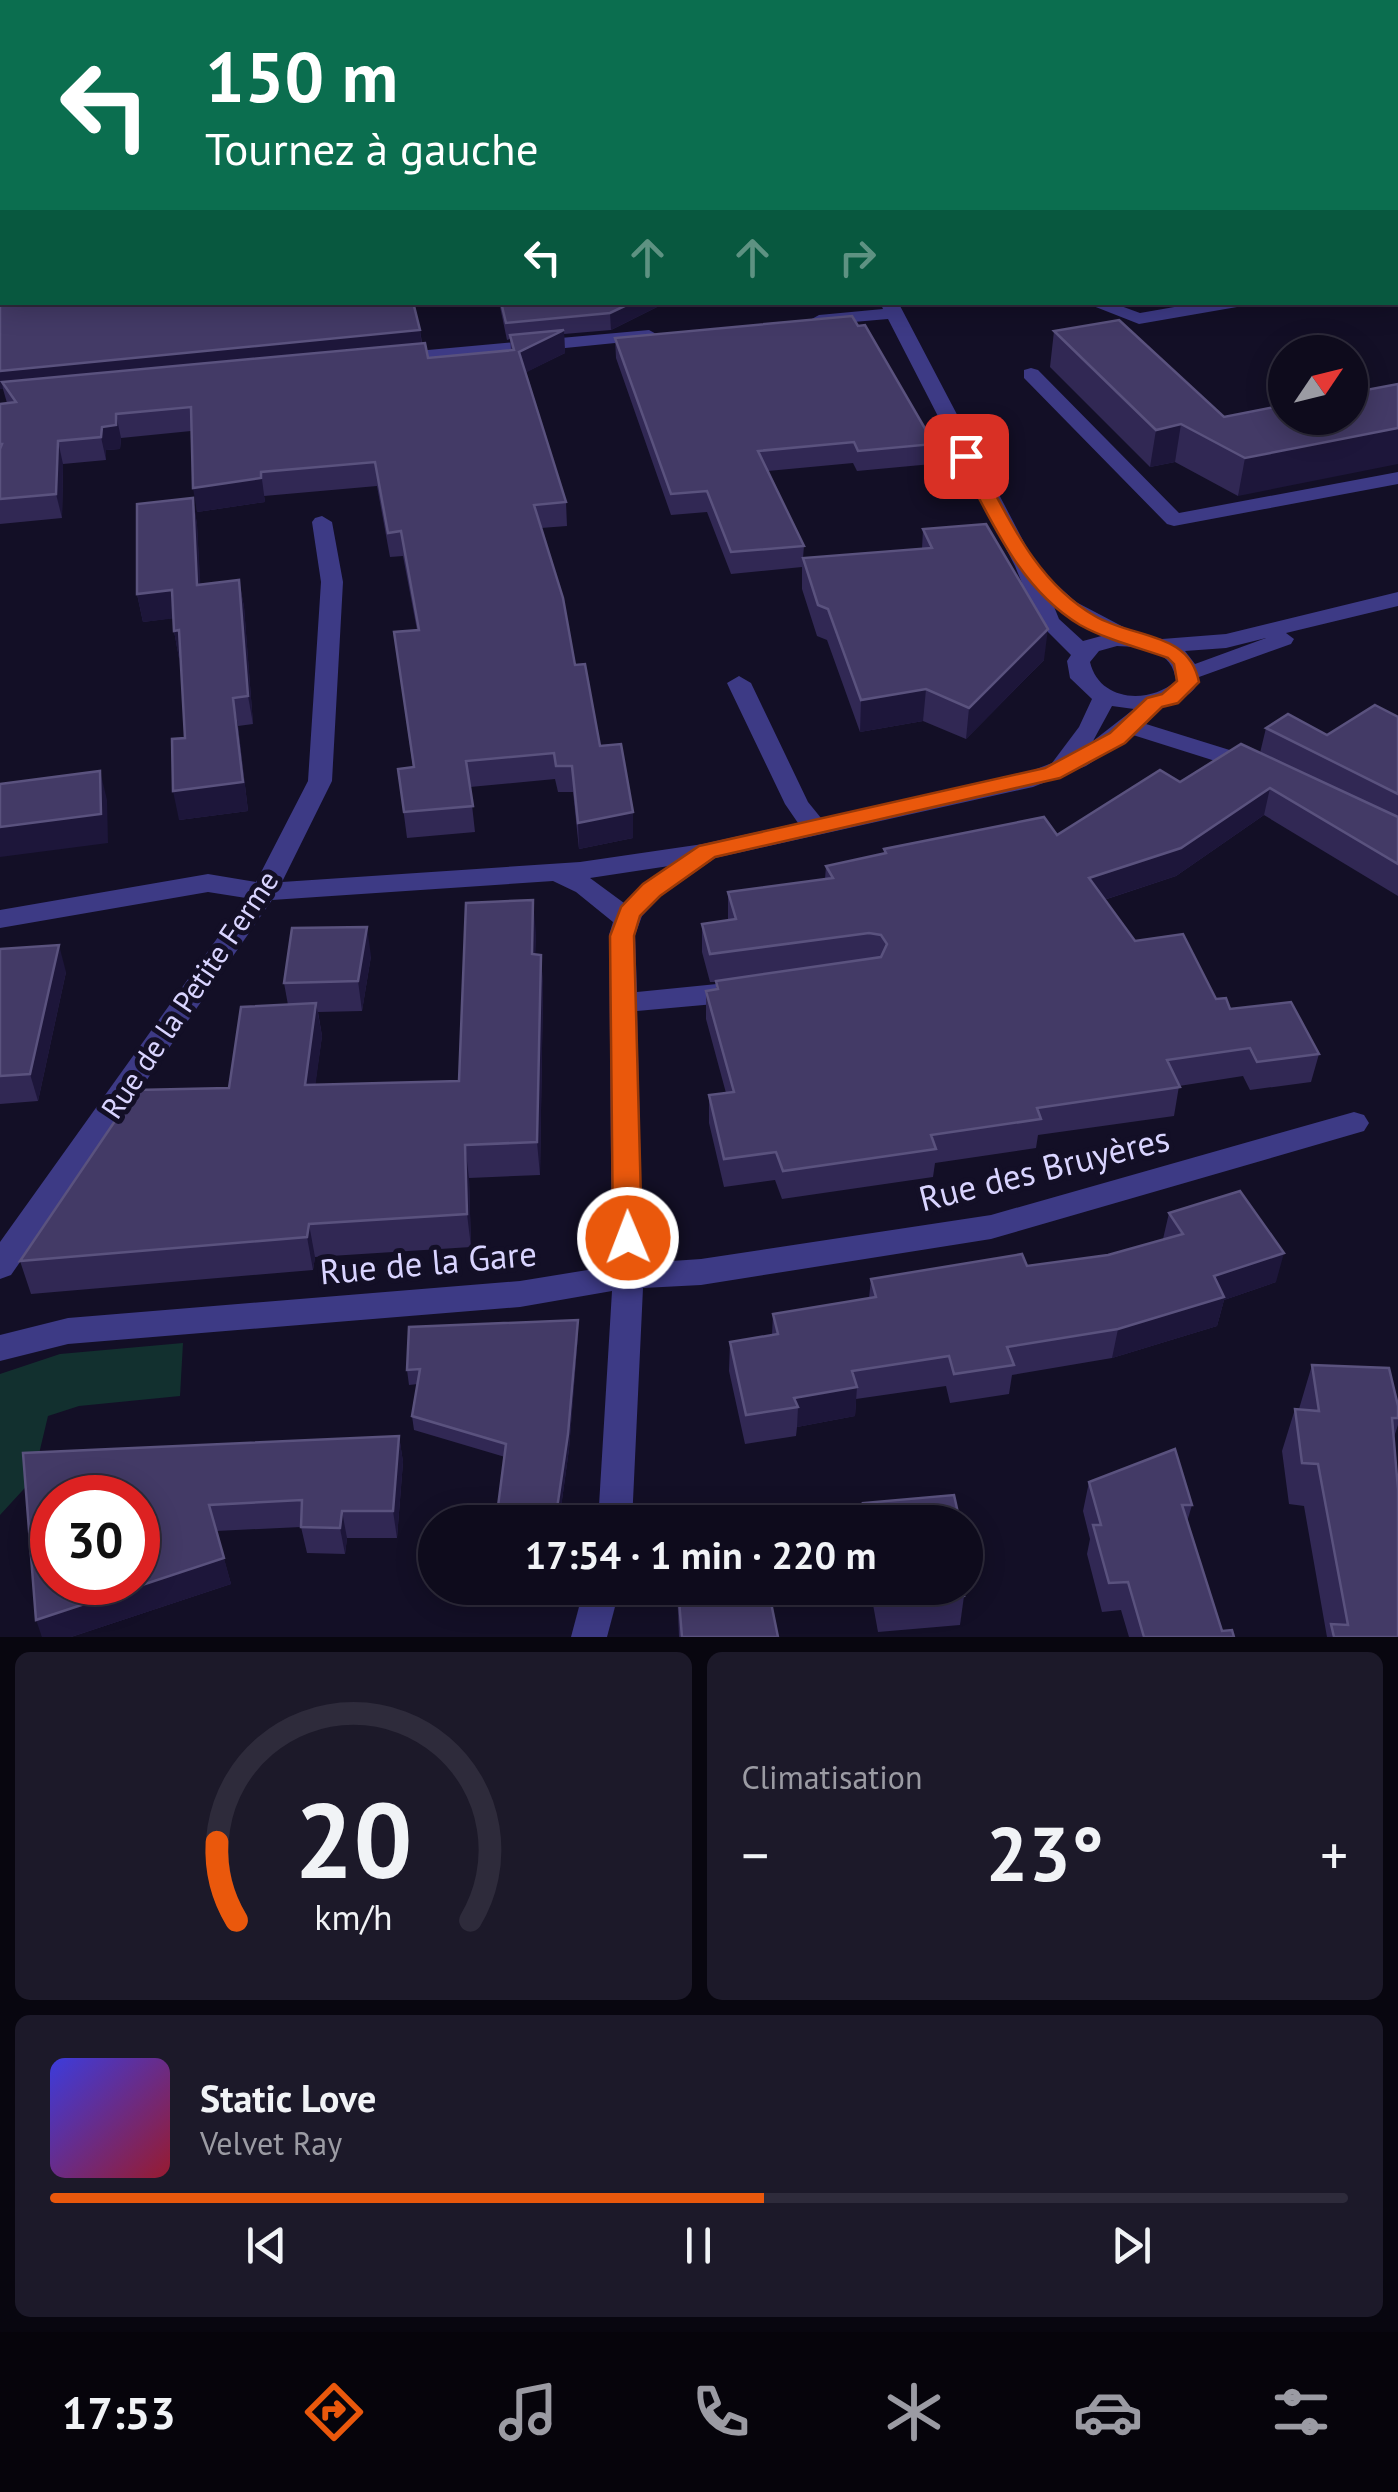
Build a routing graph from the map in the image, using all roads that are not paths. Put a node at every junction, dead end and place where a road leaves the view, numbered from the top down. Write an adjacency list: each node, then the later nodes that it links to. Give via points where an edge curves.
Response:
1 (1100, 305): 2 (street, via 1139,319)
2 (1220, 305)
3 (891, 308): 4 (street); 10 (street)
4 (794, 322)
5 (678, 333): 6 (street)
6 (368, 362)
7 (1031, 374): 8 (street, via 1174,520)
8 (1398, 478)
9 (322, 522): 26 (street, Rue de la Petite Ferme, via 332,582 320,781)
10 (1026, 566): 13 (street, via 1068,607); 15 (street, via 1049,622)
11 (1398, 598): 12 (street)
12 (1324, 620): 14 (street, via 1226,641); 16 (street)
13 (1130, 639): 14 (street); 15 (street)
14 (1163, 646): 16 (street)
15 (1083, 653): 18 (street, via 1083,680)
16 (1189, 673): 19 (street, via 1182,692)
17 (738, 683): 23 (street)
18 (1105, 696): 19 (street); 21 (street)
19 (1154, 702): 20 (street)
20 (1132, 727): 21 (street); 22 (street, via 1230,756)
21 (1066, 764): 23 (street, via 1024,782)
22 (1282, 780)
23 (814, 827): 24 (street)
24 (707, 852): 25 (street); 28 (street, via 652,890)
25 (555, 872): 26 (street); 28 (street)
26 (264, 892): 27 (street, via 208,884); 32 (street, Rue de la Petite Ferme)
27 (0, 919)
28 (628, 919): 30 (street)
29 (771, 988): 30 (street)
30 (623, 1002): 33 (street)
31 (1354, 1123): 33 (street, Rue des Bruyères, via 991,1226 701,1272)
32 (0, 1266)
33 (628, 1276): 34 (street, Rue de la Gare, via 520,1294 68,1331); 35 (street)
34 (0, 1348)
35 (616, 1505)
36 (597, 1605): 37 (street)
37 (589, 1637)

